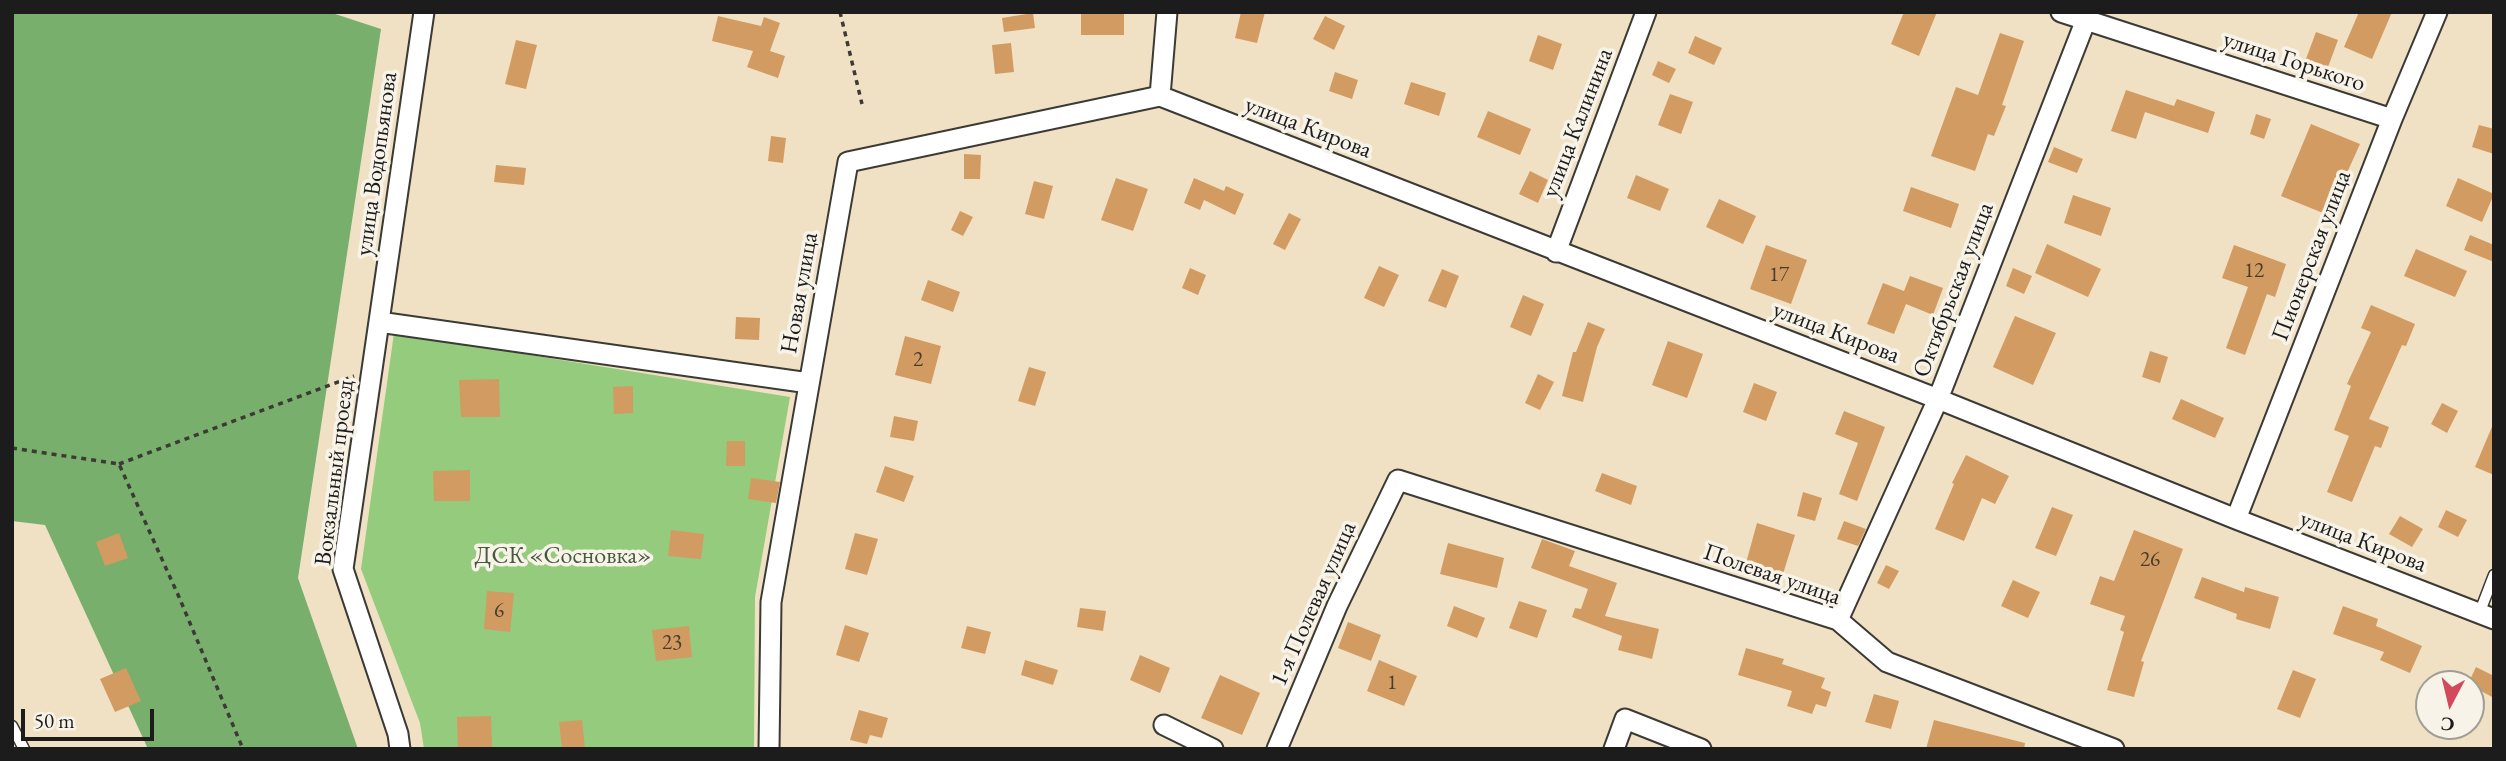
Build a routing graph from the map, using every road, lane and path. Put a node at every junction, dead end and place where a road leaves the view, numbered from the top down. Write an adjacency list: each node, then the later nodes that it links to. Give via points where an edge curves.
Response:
1 (424, 12): 12 (street, улица Водопьянова)
2 (840, 12): 9 (path)
3 (1167, 12): 8 (street)
4 (1646, 12): 11 (street, улица Калинина)
5 (2061, 12): 7 (street, улица Горького)
6 (2437, 12): 10 (street, Пионерская улица)
7 (2087, 17): 10 (street, улица Горького); 15 (street, Октябрьская улица)
8 (1160, 96): 11 (street, улица Кирова); 14 (street, Новая улица, via 848,162)
9 (862, 104)
10 (2392, 119): 19 (street, Пионерская улица)
11 (1556, 252): 15 (street, улица Кирова)
12 (379, 322): 13 (street, Вокзальный проезд); 14 (street)
13 (372, 369): 17 (path); 27 (street, Вокзальный проезд, via 343,569)
14 (809, 383): 28 (street, Новая улица, via 771,602)
15 (1938, 399): 19 (street, улица Кирова); 22 (street, Октябрьская улица)
16 (12, 448): 17 (path)
17 (119, 464): 26 (path)
18 (1398, 480): 22 (street, Полевая улица); 30 (street, 1-я Полевая улица)
19 (2236, 519): 21 (street, улица Кирова)
20 (2494, 575): 21 (lane)
21 (2487, 616)
22 (1838, 620): 33 (street, Полевая улица, via 1887,662)
23 (1164, 725): 29 (street)
24 (12, 726): 25 (lane)
25 (24, 749)
26 (243, 749)
27 (400, 749)
28 (769, 749)
29 (1213, 749)
30 (1277, 749)
31 (1614, 749): 32 (street, via 1625,719)
32 (1701, 749)
33 (2114, 749)

